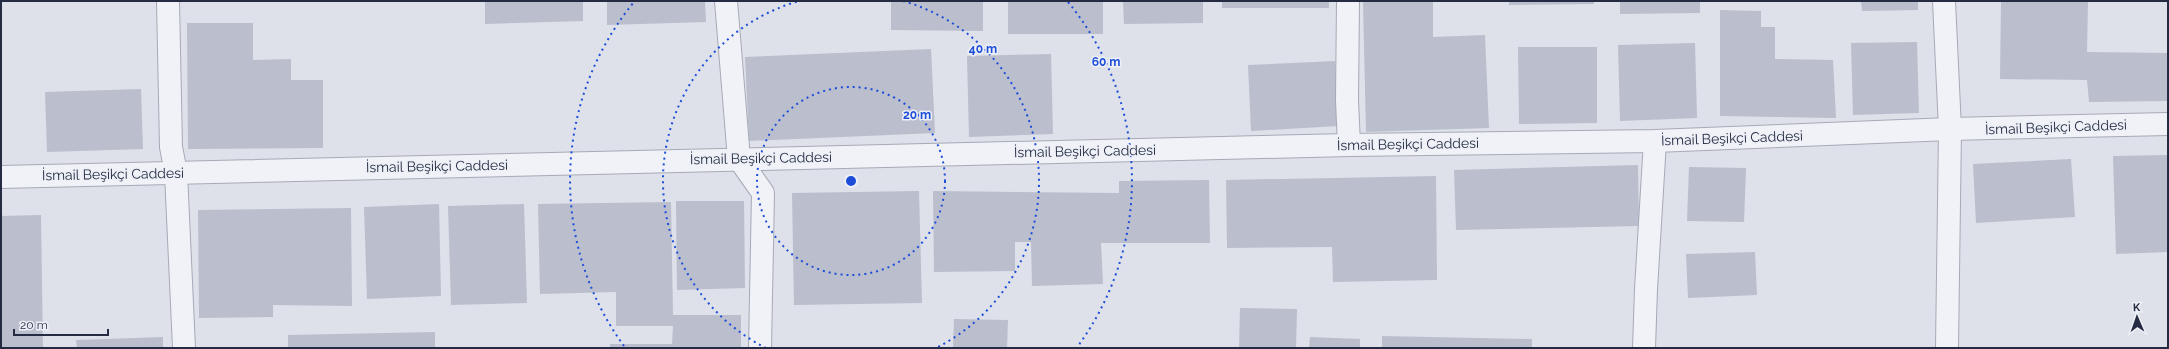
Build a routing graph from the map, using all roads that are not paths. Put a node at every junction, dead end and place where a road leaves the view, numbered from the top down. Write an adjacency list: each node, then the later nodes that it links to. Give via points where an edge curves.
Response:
1 (168, 1): 10 (street, via 171,147)
2 (726, 1): 9 (street)
3 (1348, 1): 8 (street)
4 (1944, 1): 6 (street)
5 (2168, 124): 6 (street, İsmail Beşikçi Caddesi)
6 (1950, 129): 7 (street, İsmail Beşikçi Caddesi); 15 (street)
7 (1655, 141): 8 (street, İsmail Beşikçi Caddesi); 14 (street)
8 (1349, 145): 9 (street, İsmail Beşikçi Caddesi)
9 (739, 159): 10 (street, İsmail Beşikçi Caddesi); 13 (street, via 763,193)
10 (176, 173): 11 (street, İsmail Beşikçi Caddesi); 12 (street)
11 (1, 177)
12 (184, 348)
13 (760, 348)
14 (1644, 348)
15 (1947, 348)

